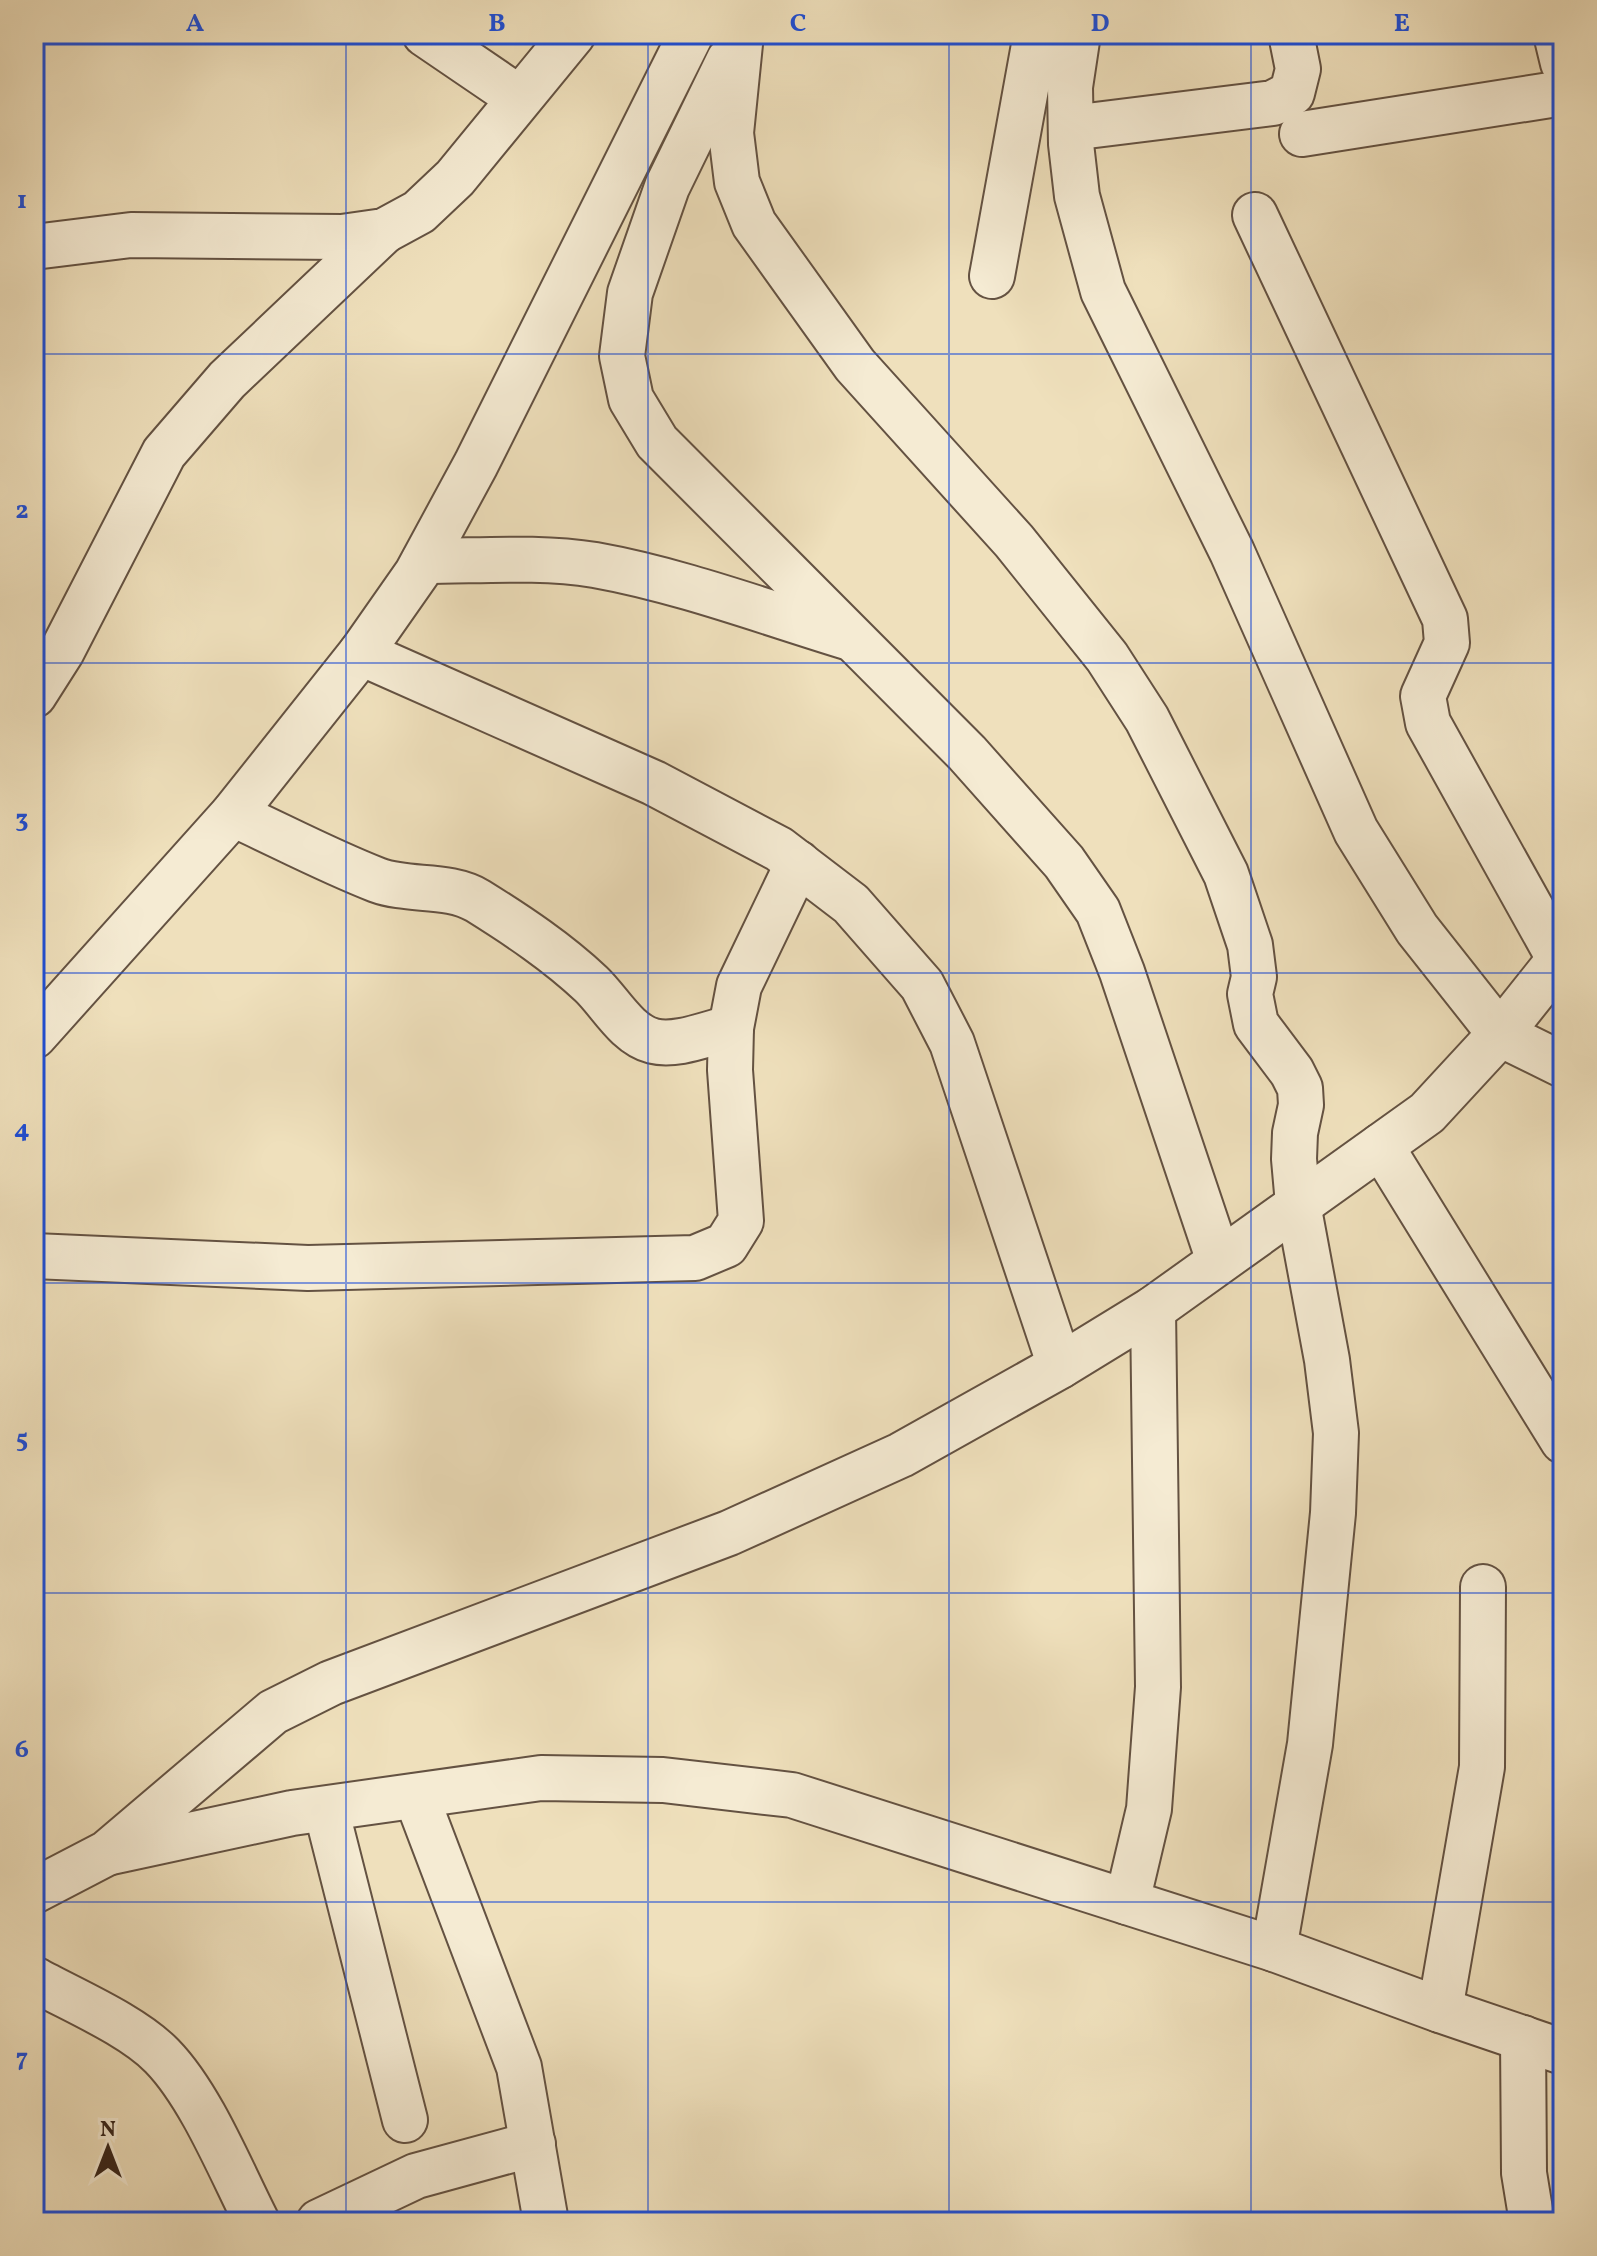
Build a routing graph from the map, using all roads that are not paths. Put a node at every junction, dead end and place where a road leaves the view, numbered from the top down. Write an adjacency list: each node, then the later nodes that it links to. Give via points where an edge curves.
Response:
1 (425, 34): 11 (street)
2 (573, 34): 11 (street)
3 (691, 34): 18 (street)
4 (1036, 34): 17 (street)
5 (1078, 34): 12 (street, via 1070,87)
6 (1291, 34): 12 (street, via 1298,69 1292,93 1273,103)
7 (1556, 34): 9 (street)
8 (741, 35): 19 (street, via 667,187 630,293 622,356 631,399 657,442); 30 (street, via 731,133 737,182 754,224 855,365 1014,541 1107,657 1147,719 1226,874 1250,945 1256,1024 1300,1088 1294,1159)
9 (1563, 63)
10 (1563, 93): 13 (street)
11 (519, 98): 15 (street, via 455,178 419,212)
12 (1071, 128): 26 (street, via 1077,196 1103,291 1232,552 1356,831 1417,929)
13 (1302, 134)
14 (1255, 215): 24 (street, via 1445,619 1447,643 1423,696 1428,723)
15 (384, 231): 16 (street, via 342,237 131,235); 21 (street, via 227,380 164,453)
16 (34, 247)
17 (992, 276)
18 (424, 561): 19 (street, via 593,565); 20 (street)
19 (853, 639): 32 (street, via 967,753 1064,862 1098,911)
20 (361, 653): 22 (street); 23 (street, via 654,783)
21 (34, 695)
22 (233, 814): 25 (street, via 379,880 474,899 539,941 591,985 630,1028 652,1041 671,1042); 27 (street)
23 (798, 863): 25 (street, via 739,986); 34 (street, via 851,904 922,985 952,1043)
24 (1561, 958): 26 (street)
25 (731, 1028): 31 (street, via 741,1221 726,1245 695,1258 308,1268)
26 (1500, 1034): 28 (street); 29 (street, via 1427,1113)
27 (34, 1036)
28 (1563, 1065)
29 (1381, 1146): 30 (street); 35 (street)
30 (1298, 1204): 32 (street); 42 (street, via 1336,1433 1310,1744)
31 (34, 1256)
32 (1219, 1261): 33 (street)
33 (1153, 1309): 34 (street); 41 (street, via 1158,1687 1149,1809)
34 (1060, 1366): 39 (street, via 901,1455 729,1533 331,1683 273,1712)
35 (1563, 1441)
36 (1483, 1587): 44 (street, via 1482,1767)
37 (416, 1796): 38 (street); 41 (street, via 541,1778 663,1780 792,1795); 47 (street, via 519,2067)
38 (326, 1809): 39 (street); 46 (street)
39 (107, 1853): 40 (street)
40 (34, 1891)
41 (1127, 1902): 42 (street)
42 (1274, 1949): 44 (street)
43 (34, 1979): 48 (street, via 159,2053 186,2083)
44 (1440, 2010): 45 (street)
45 (1543, 2045): 51 (street, via 1524,2173)
46 (405, 2120)
47 (533, 2144): 49 (street, via 416,2176); 50 (street)
48 (257, 2222)
49 (319, 2222)
50 (546, 2222)
51 (1532, 2222)

